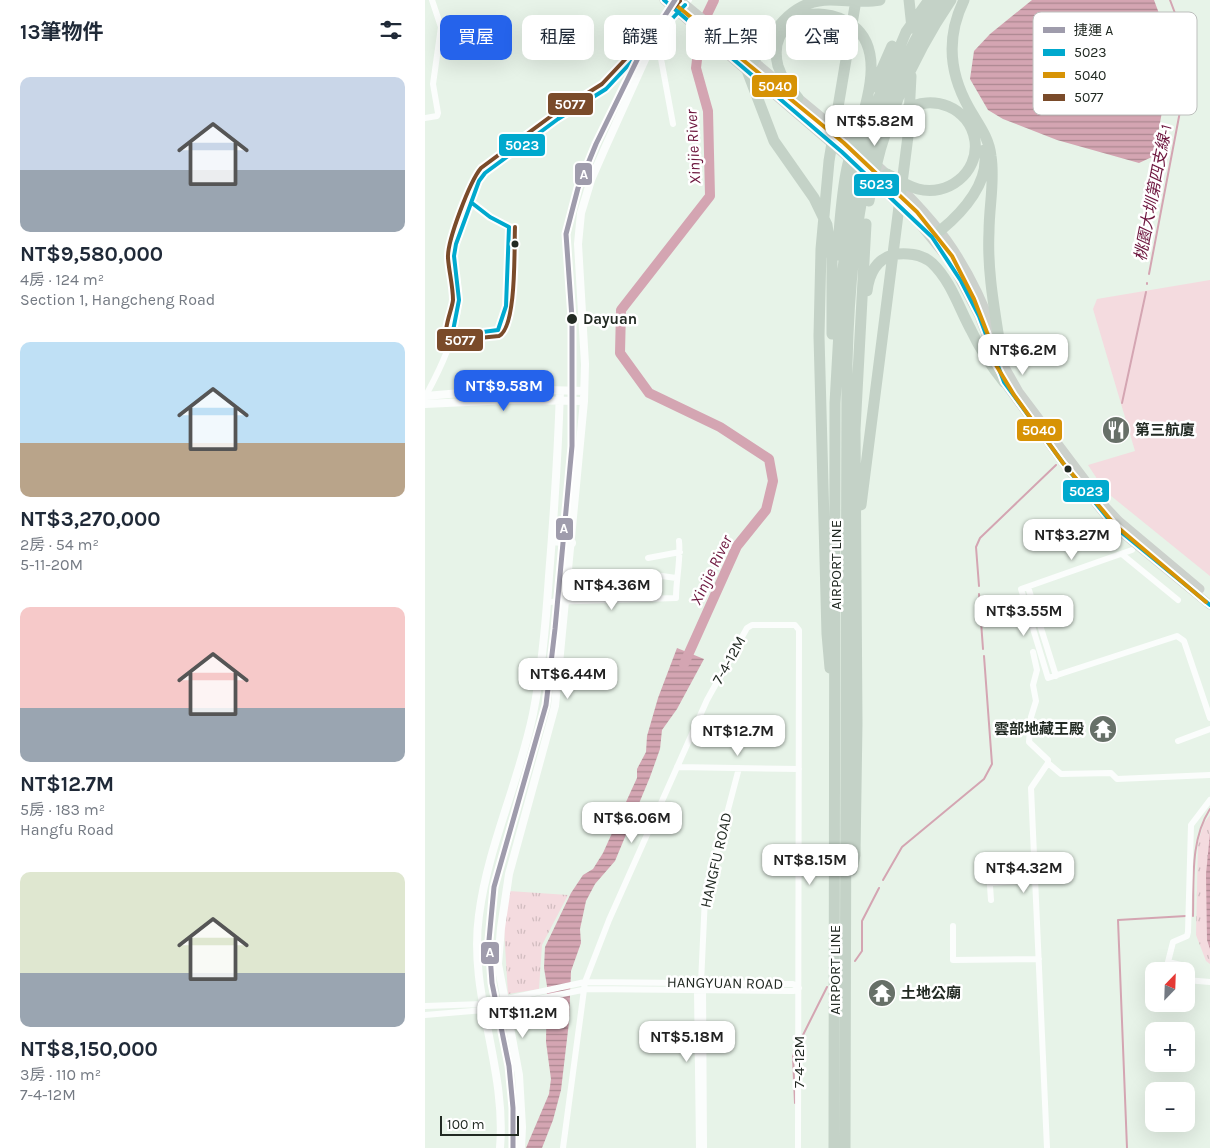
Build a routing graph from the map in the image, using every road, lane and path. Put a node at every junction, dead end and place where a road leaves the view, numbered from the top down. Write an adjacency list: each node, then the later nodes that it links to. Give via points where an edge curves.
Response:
1 (432, 0): 21 (street, via 441,27 433,84 438,113)
2 (664, 0): 12 (main road)
3 (855, 0): 55 (highway, via 836,116 821,249 819,336)
4 (881, 0): 17 (highway, via 828,0 801,6 779,24)
5 (909, 0): 37 (highway, via 912,34 908,136)
6 (919, 0): 20 (highway, via 897,34)
7 (929, 0): 58 (highway, AIRPORT LINE, via 906,32 876,104 849,204 835,403)
8 (939, 0): 70 (highway, AIRPORT LINE, via 909,47 877,134 866,175 851,263 847,364)
9 (951, 0): 23 (highway, via 922,45)
10 (964, 0): 19 (highway, via 954,22 952,57 959,87)
11 (686, 4): 12 (street); 17 (main road)
12 (681, 15): 13 (street); 17 (main road)
13 (676, 19)
14 (634, 60): 28 (street, via 607,89 551,124 485,173 479,181 456,244 454,256 459,300)
15 (646, 60): 33 (street, via 591,180 581,213 578,244)
16 (662, 60): 22 (street)
17 (749, 68): 18 (main road); 25 (main road); 26 (highway, via 774,141 815,198 827,225 832,258)
18 (798, 98): 20 (highway, via 779,67 777,48 780,38 802,16 833,15 855,28 870,55 871,76); 24 (main road)
19 (973, 115): 25 (highway, via 985,156 982,173 964,208); 29 (highway, via 984,132 991,156 989,272)
20 (862, 116): 26 (highway, via 847,168)
21 (425, 118)
22 (673, 124)
23 (886, 135): 24 (highway, via 905,110 921,102 935,102 945,104 966,120 975,141 975,154 970,166 963,178 952,186 931,191 918,189); 30 (highway, via 870,196 864,236)
24 (887, 174): 25 (main road)
25 (936, 234): 29 (main road, via 961,260 981,296); 31 (main road, via 970,299)
26 (832, 301): 55 (highway, via 829,454)
27 (499, 330): 28 (street)
28 (452, 336): 34 (street)
29 (1001, 352): 48 (main road, via 1019,392 1104,505)
30 (858, 372): 31 (highway, via 871,275 883,259 909,254 931,262 941,273 984,356); 37 (highway)
31 (1004, 382): 52 (main road, via 1115,527)
32 (560, 391): 33 (street); 34 (street, via 509,389); 35 (street)
33 (585, 391): 36 (street)
34 (425, 398): 35 (street)
35 (560, 400): 36 (street); 38 (street)
36 (584, 401): 40 (street)
37 (856, 533): 70 (highway, via 855,855)
38 (552, 541): 40 (street); 50 (street)
39 (679, 541): 42 (street)
40 (572, 543): 51 (street)
41 (1132, 550): 43 (street)
42 (680, 552): 44 (street); 46 (street)
43 (1123, 555): 47 (street); 49 (street)
44 (648, 558)
45 (648, 574): 46 (street)
46 (676, 578): 51 (street, via 675,598)
47 (1028, 587): 54 (street); 54 (street, via 1021,589 1048,678)
48 (1210, 597)
49 (1178, 600)
50 (547, 602): 51 (street); 83 (street, via 533,717 485,882 479,915 476,948)
51 (567, 602): 81 (street, via 555,706 503,899 498,964)
52 (1210, 605)
53 (1033, 652): 60 (street, via 1037,670 1033,685 1036,701 1029,742)
54 (1056, 676): 56 (street, via 1177,636 1184,641)
55 (831, 677): 58 (highway, via 831,708)
56 (1210, 718)
57 (1210, 729): 59 (street)
58 (836, 738): 91 (highway, AIRPORT LINE)
59 (1178, 741)
60 (1048, 763): 64 (street, via 1061,774 1111,773 1117,779); 67 (street, via 1031,788)
61 (677, 767): 62 (street); 63 (street, 7-4-12M, via 707,700 747,628 752,625 795,625 799,630); 75 (street, 7-4-12M)
62 (739, 768): 63 (street); 77 (street, HANGFU ROAD, via 705,897)
63 (799, 769): 78 (street, 7-4-12M)
64 (1210, 775)
65 (1210, 800): 73 (street, via 1191,825 1188,932 1187,936 1173,942)
66 (989, 872): 68 (street)
67 (1034, 880): 68 (street); 72 (street)
68 (990, 883): 69 (street)
69 (991, 900)
70 (847, 906): 92 (highway, AIRPORT LINE)
71 (953, 926): 72 (street, via 953,960)
72 (1039, 959): 93 (street)
73 (1168, 962)
74 (1195, 981): 76 (street)
75 (585, 982): 77 (street, HANGYUAN ROAD); 79 (street, 7-4-12M); 81 (street, HANGYUAN ROAD)
76 (1210, 982)
77 (701, 983): 78 (street, HANGYUAN ROAD, via 793,984); 80 (street, HANGFU ROAD)
78 (799, 988): 80 (street, HANGYUAN ROAD, via 794,991); 90 (street, 7-4-12M)
79 (585, 990): 80 (street, HANGYUAN ROAD); 81 (street, HANGYUAN ROAD); 87 (street, 7-4-12M)
80 (701, 990): 88 (street, HANGFU ROAD); 89 (street, HANGFU ROAD)
81 (505, 1002): 83 (street); 86 (street, via 519,1075)
82 (425, 1006): 83 (street)
83 (484, 1007): 84 (street); 85 (street, via 498,1075)
84 (425, 1015)
85 (500, 1146)
86 (521, 1148)
87 (563, 1148)
88 (699, 1148)
89 (704, 1148)
90 (798, 1148)
91 (835, 1148)
92 (845, 1148)
93 (1047, 1148)

